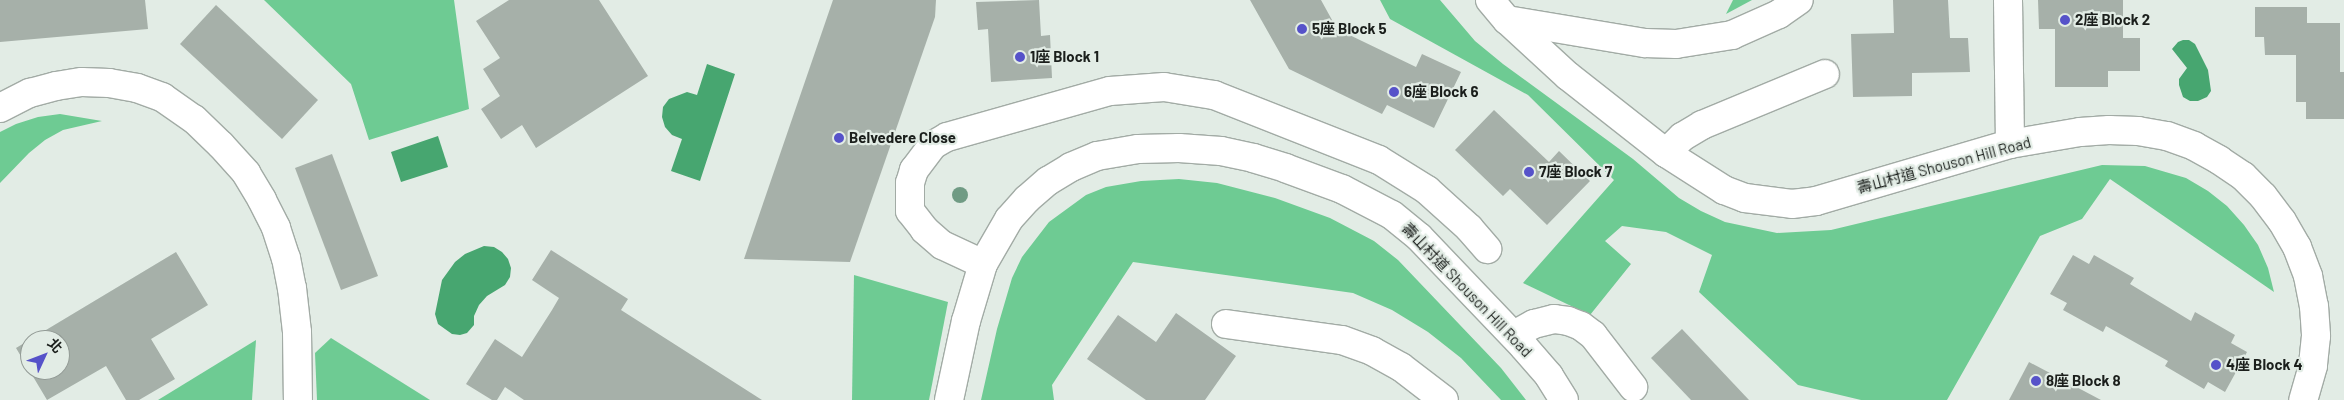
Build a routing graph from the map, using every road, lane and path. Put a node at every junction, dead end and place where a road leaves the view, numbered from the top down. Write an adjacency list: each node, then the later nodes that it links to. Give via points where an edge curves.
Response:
1 (1800, 0): 3 (street, via 1779,14 1732,34 1676,44 1644,43)
2 (2008, 0): 6 (street)
3 (1498, 10): 7 (street, 壽山村道 Shouson Hill Road, via 1568,76)
4 (1825, 74): 7 (street, via 1702,125 1682,137)
5 (0, 108): 13 (street, via 30,93 56,86 82,82 109,83 162,97 194,119 221,145 246,173 262,200 286,258 296,332)
6 (2010, 144): 7 (street, 壽山村道 Shouson Hill Road, via 1816,201 1792,204 1745,198 1724,190); 17 (street, 壽山村道 Shouson Hill Road, via 2080,132 2138,131 2167,136 2194,146 2243,176 2282,221 2308,276 2316,336 2313,366)
7 (1666, 153)
8 (1487, 250): 9 (street, via 1449,208 1427,190 1354,148 1214,95 1164,87 1137,87 1110,91 947,137 922,156 910,183 910,211 942,245)
9 (983, 264): 11 (street, 壽山村道 Shouson Hill Road, via 994,241 1015,212 1048,181 1071,167 1097,156 1138,149 1221,151 1253,158 1342,189 1392,215 1419,237); 14 (street, 壽山村道 Shouson Hill Road)
10 (1226, 324): 15 (street, via 1342,340 1401,367)
11 (1514, 335): 12 (street, via 1534,324 1554,319 1568,320 1593,335); 16 (street, 壽山村道 Shouson Hill Road, via 1549,376)
12 (1633, 387)
13 (298, 400)
14 (949, 400)
15 (1444, 400)
16 (1564, 400)
17 (2304, 400)

